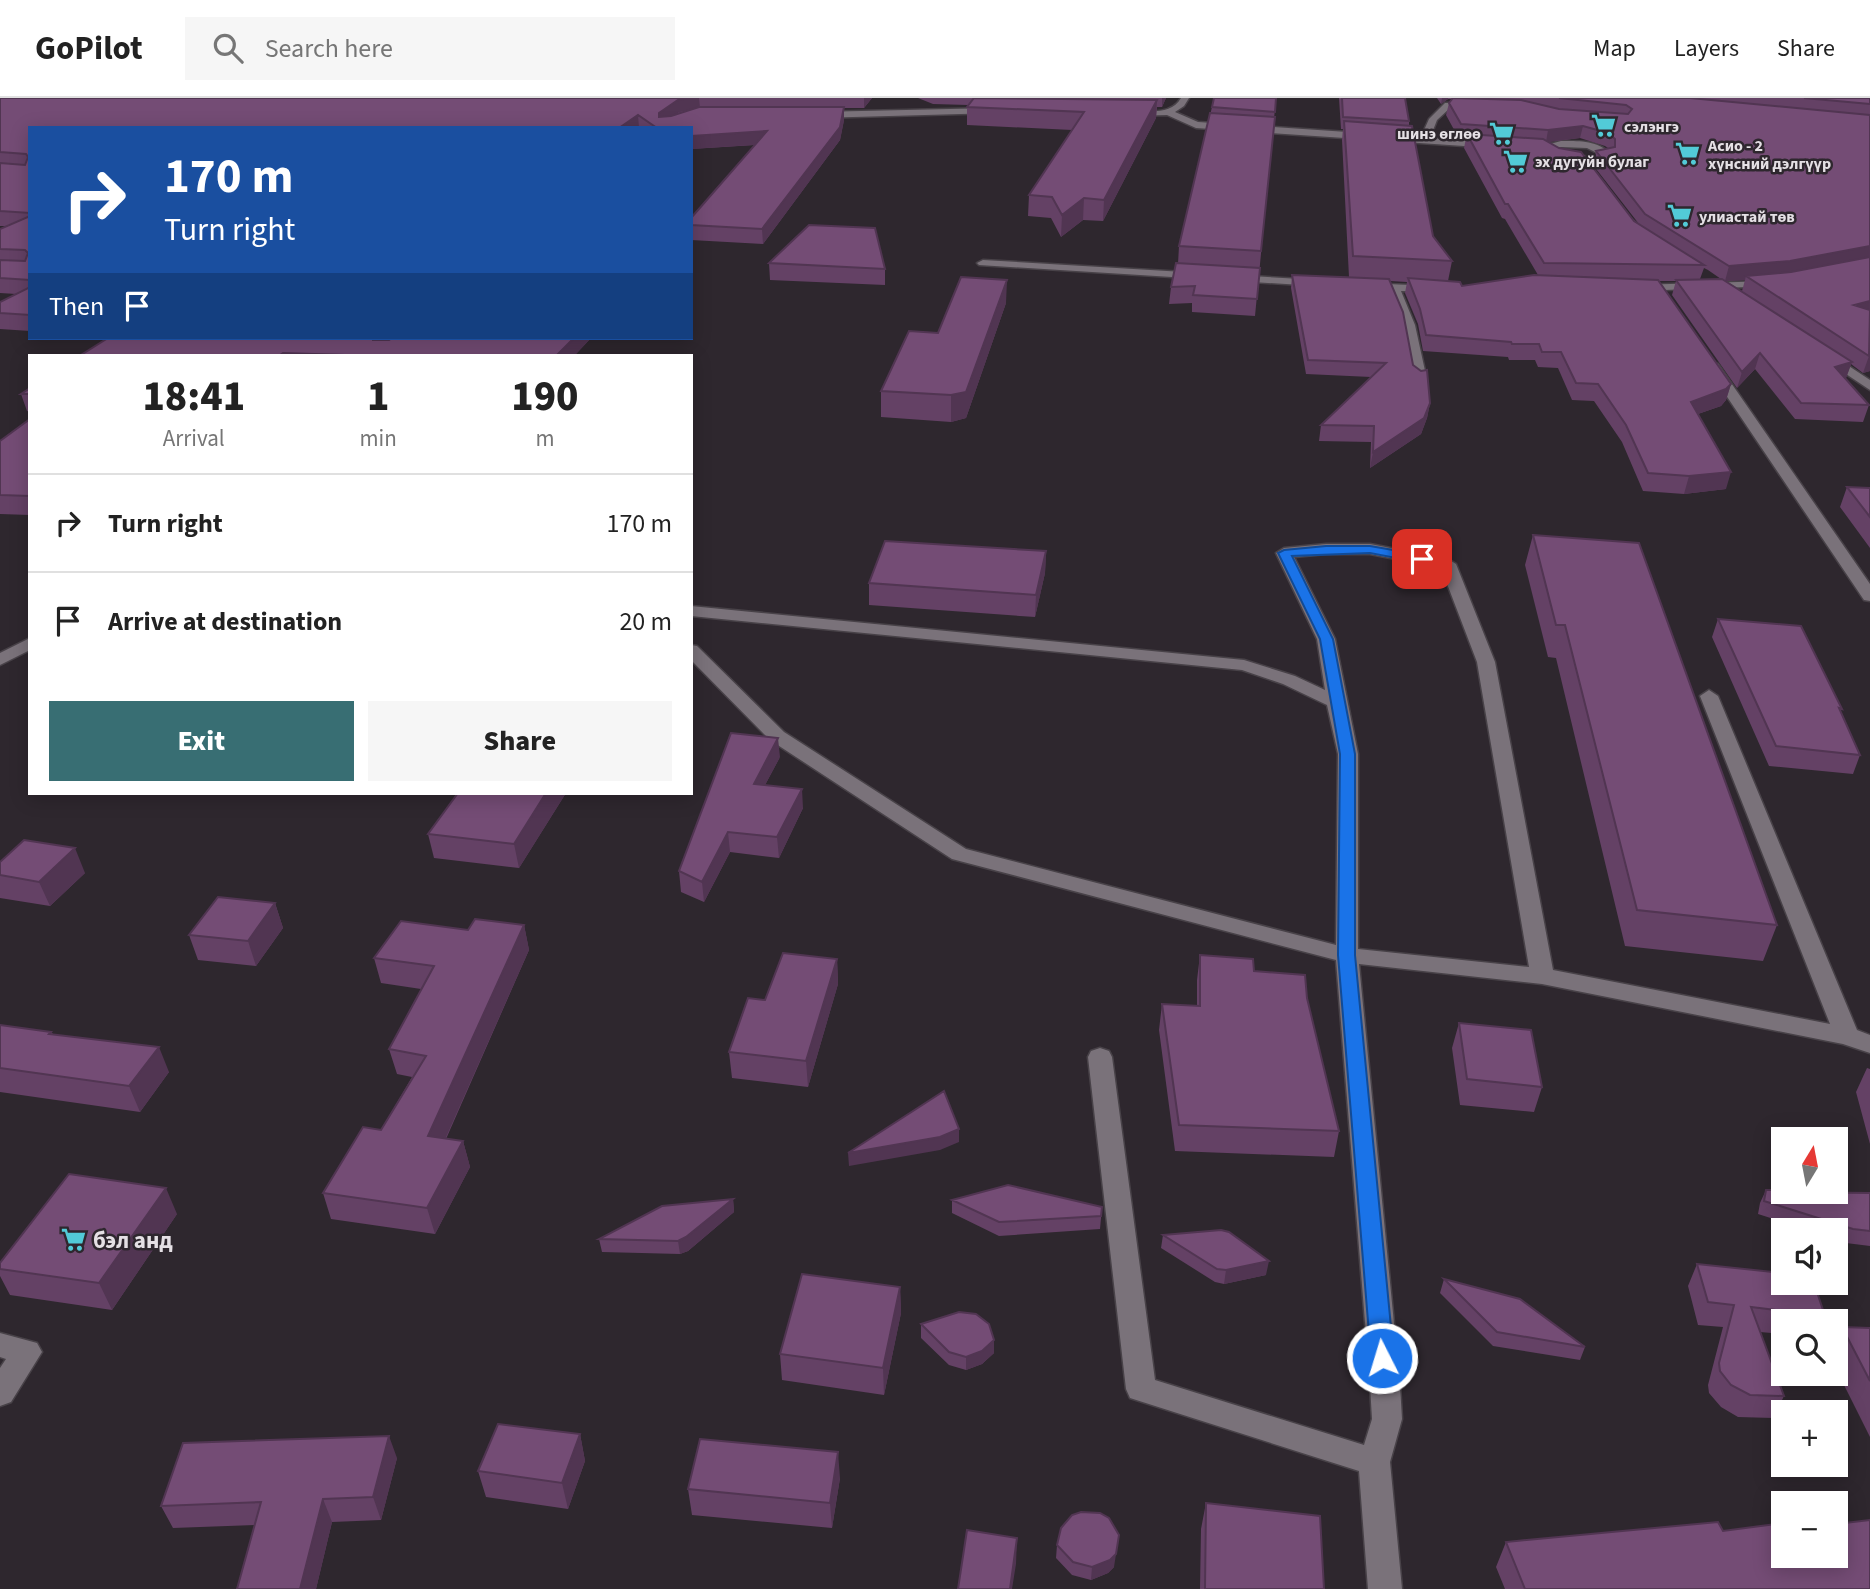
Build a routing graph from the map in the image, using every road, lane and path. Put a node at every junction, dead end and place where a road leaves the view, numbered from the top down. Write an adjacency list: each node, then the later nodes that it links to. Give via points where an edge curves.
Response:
1 (1185, 98): 5 (street)
2 (1483, 106): 8 (street, via 1448,105 1433,119)
3 (1003, 111): 6 (street)
4 (1117, 113): 5 (street)
5 (1170, 113): 8 (street, via 1196,125)
6 (806, 115)
7 (1594, 139): 9 (street)
8 (1426, 140): 10 (street)
9 (1584, 145): 12 (street); 12 (street, via 1603,150 1607,156 1585,165)
10 (1509, 146)
11 (1534, 147): 12 (street)
12 (1546, 148)
13 (983, 263): 16 (street)
14 (1697, 273): 19 (street)
15 (1785, 282): 19 (street)
16 (1324, 284)
17 (1352, 286): 20 (street)
18 (1620, 287): 19 (street, via 1663,294)
19 (1717, 287): 22 (street)
20 (1394, 288): 21 (street); 25 (street, via 1409,325)
21 (1444, 290)
22 (1740, 300)
23 (1817, 349): 26 (street)
24 (1706, 357): 27 (street)
25 (1420, 380)
26 (1870, 386)
27 (1870, 596)
28 (693, 611): 33 (street, via 1244,665)
29 (28, 644): 31 (street)
30 (693, 652): 34 (street, via 777,736 959,854)
31 (0, 660)
32 (1709, 696): 36 (street)
33 (1336, 702): 34 (street, via 1348,754); 35 (street, via 1326,639 1284,553 1370,549 1448,564 1486,662)
34 (1347, 955): 35 (street); 41 (street, via 1387,1419)
35 (1542, 976): 36 (street)
36 (1847, 1037): 37 (street)
37 (1870, 1044)
38 (1100, 1057): 41 (street, via 1141,1389)
39 (0, 1345): 40 (street, via 27,1352)
40 (0, 1393)
41 (1374, 1462): 42 (street)
42 (1385, 1589)

